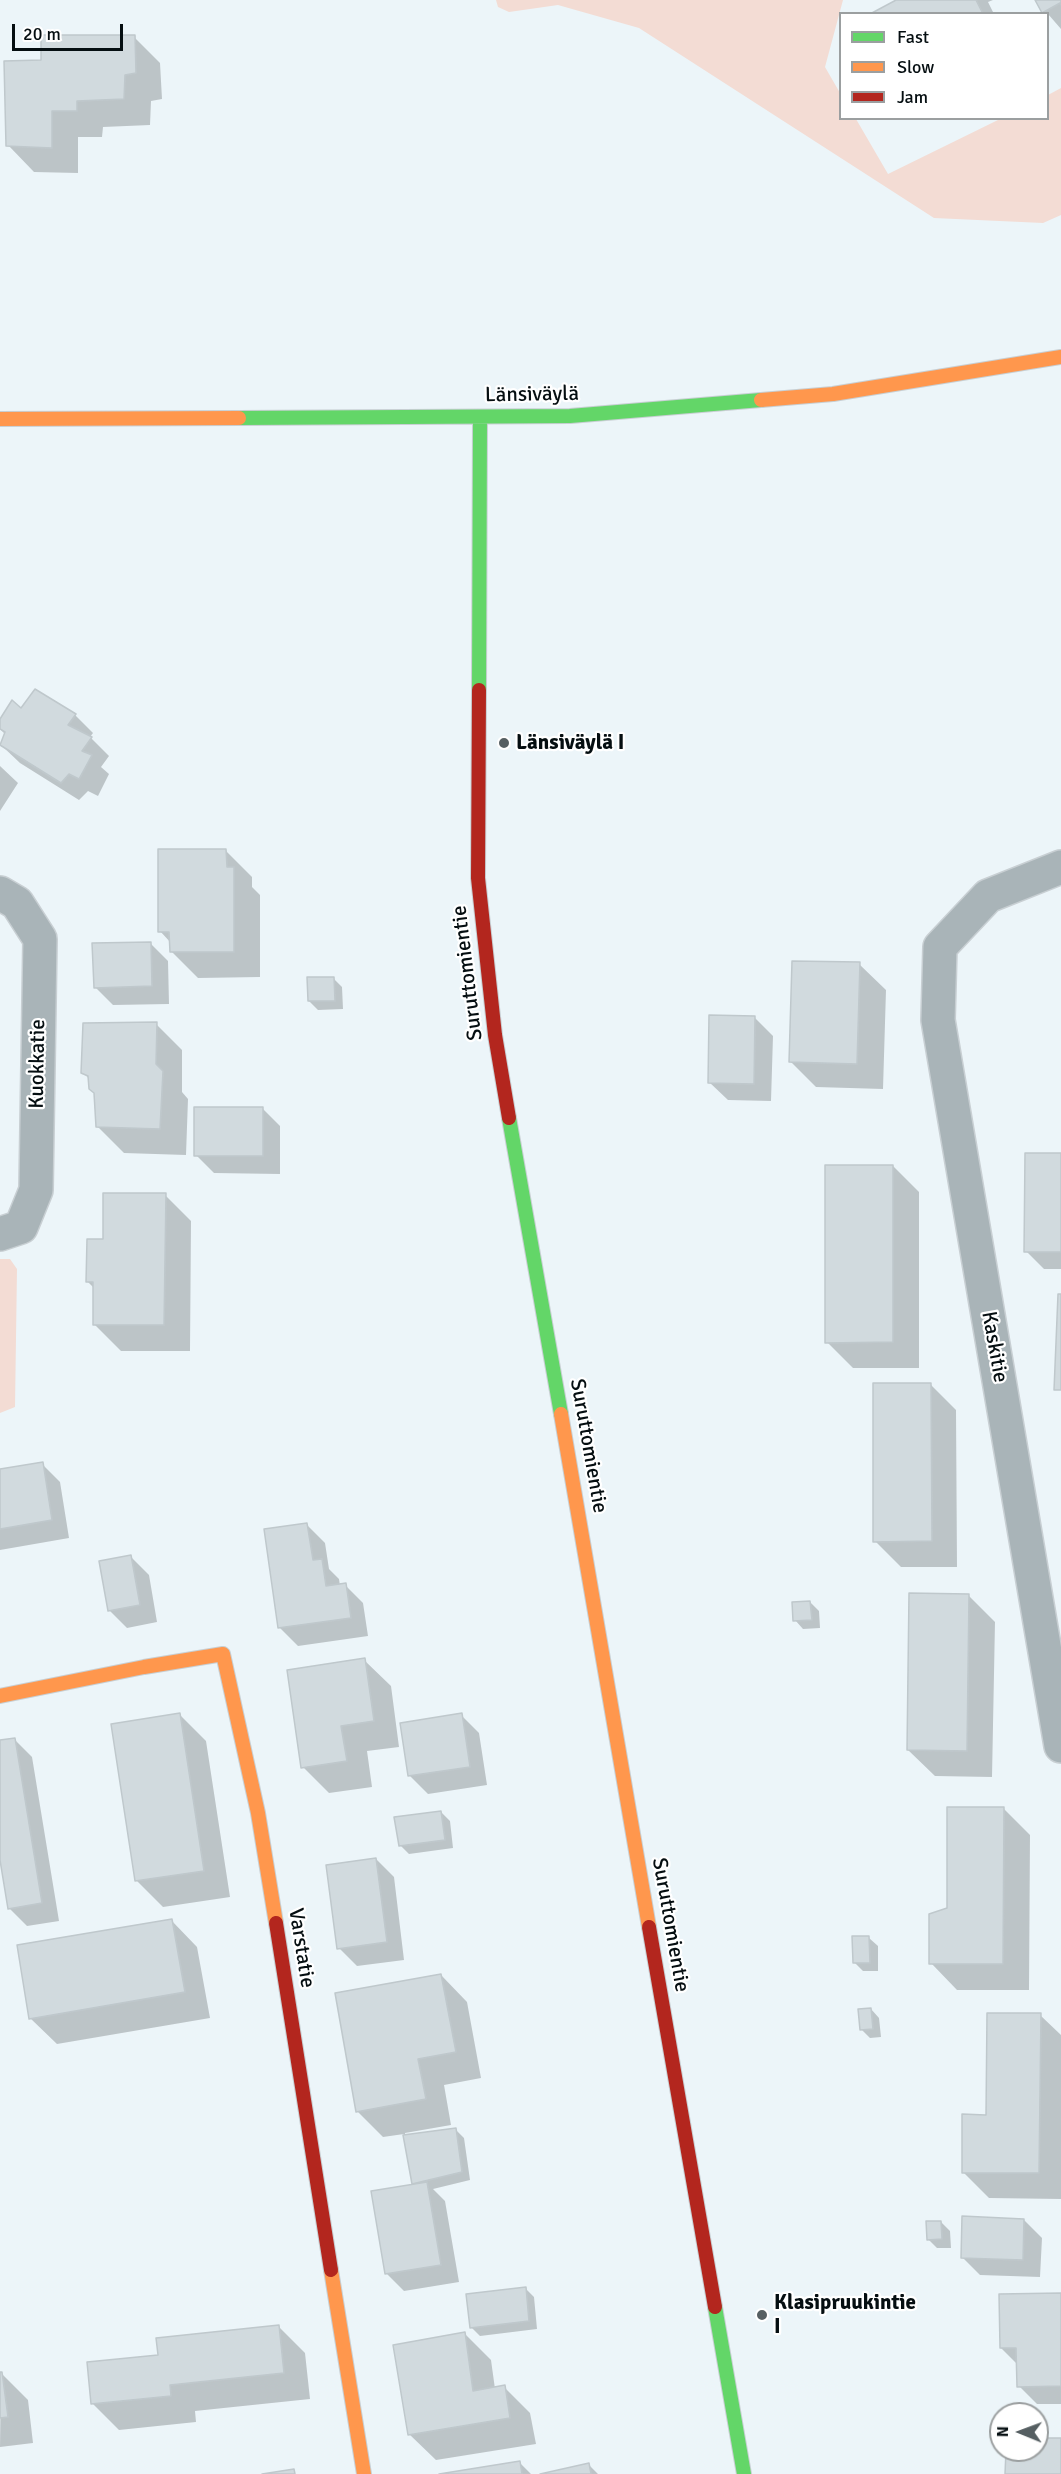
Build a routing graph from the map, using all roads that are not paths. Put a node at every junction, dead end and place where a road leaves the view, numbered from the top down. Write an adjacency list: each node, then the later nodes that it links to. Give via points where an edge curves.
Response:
1 (1061, 357): 2 (street, Länsiväylä, via 833,394 570,416)
2 (480, 417): 3 (street, Länsiväylä); 10 (street, Suruttomientie, via 478,878 495,1035)
3 (0, 419)
4 (1061, 867): 8 (street, Kaskitie, via 988,896 940,947 938,1020)
5 (0, 892): 6 (street, Kuokkatie, via 17,903 40,939 36,1190 21,1227)
6 (0, 1234)
7 (0, 1696): 9 (street, Varstatie, via 223,1654 258,1813)
8 (1061, 1746)
9 (364, 2474)
10 (744, 2474)

